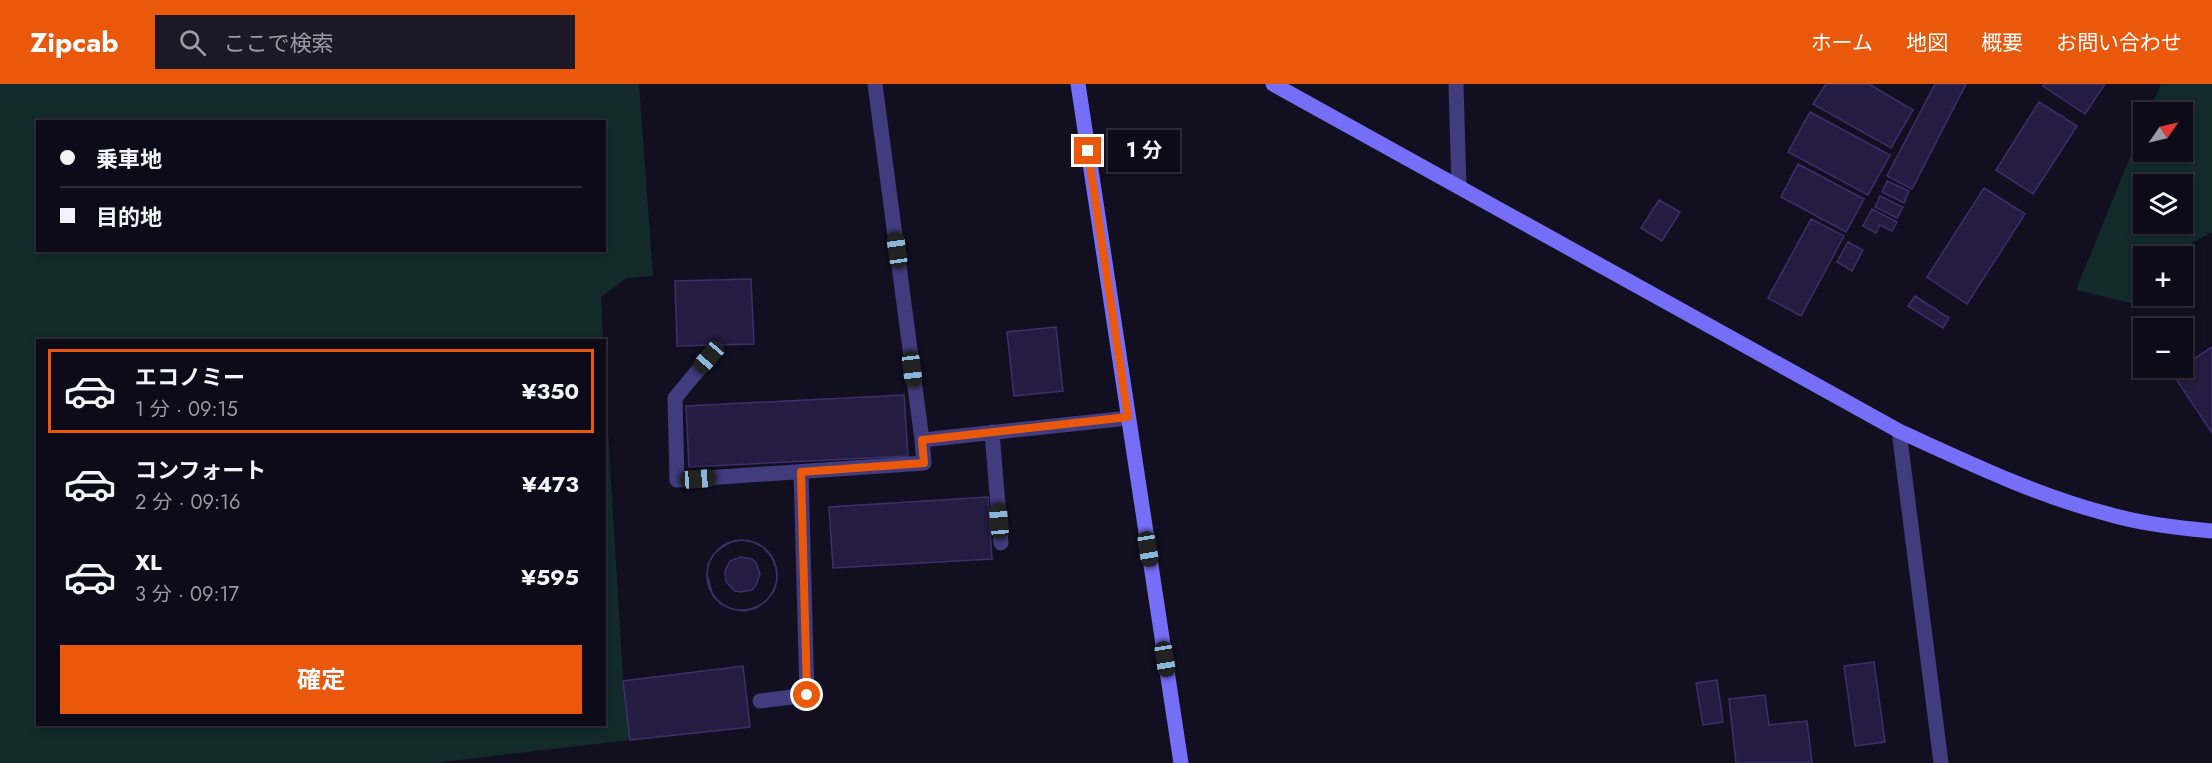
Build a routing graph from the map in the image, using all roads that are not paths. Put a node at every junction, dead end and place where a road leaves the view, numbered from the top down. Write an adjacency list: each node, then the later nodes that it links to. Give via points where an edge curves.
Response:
1 (875, 84): 10 (lane)
2 (1078, 84): 7 (street)
3 (1273, 84): 5 (street)
4 (1456, 84): 5 (lane)
5 (1459, 187): 8 (street)
6 (709, 357): 11 (lane, via 675,398 677,480)
7 (1128, 417): 9 (lane); 15 (street)
8 (1899, 431): 12 (street, via 1990,472 2108,515 2166,527); 16 (lane)
9 (992, 432): 10 (lane); 13 (lane)
10 (922, 440): 11 (lane, via 924,463)
11 (801, 472): 14 (lane, via 807,695)
12 (2212, 531)
13 (1001, 543)
14 (760, 701)
15 (1181, 763)
16 (1941, 763)

